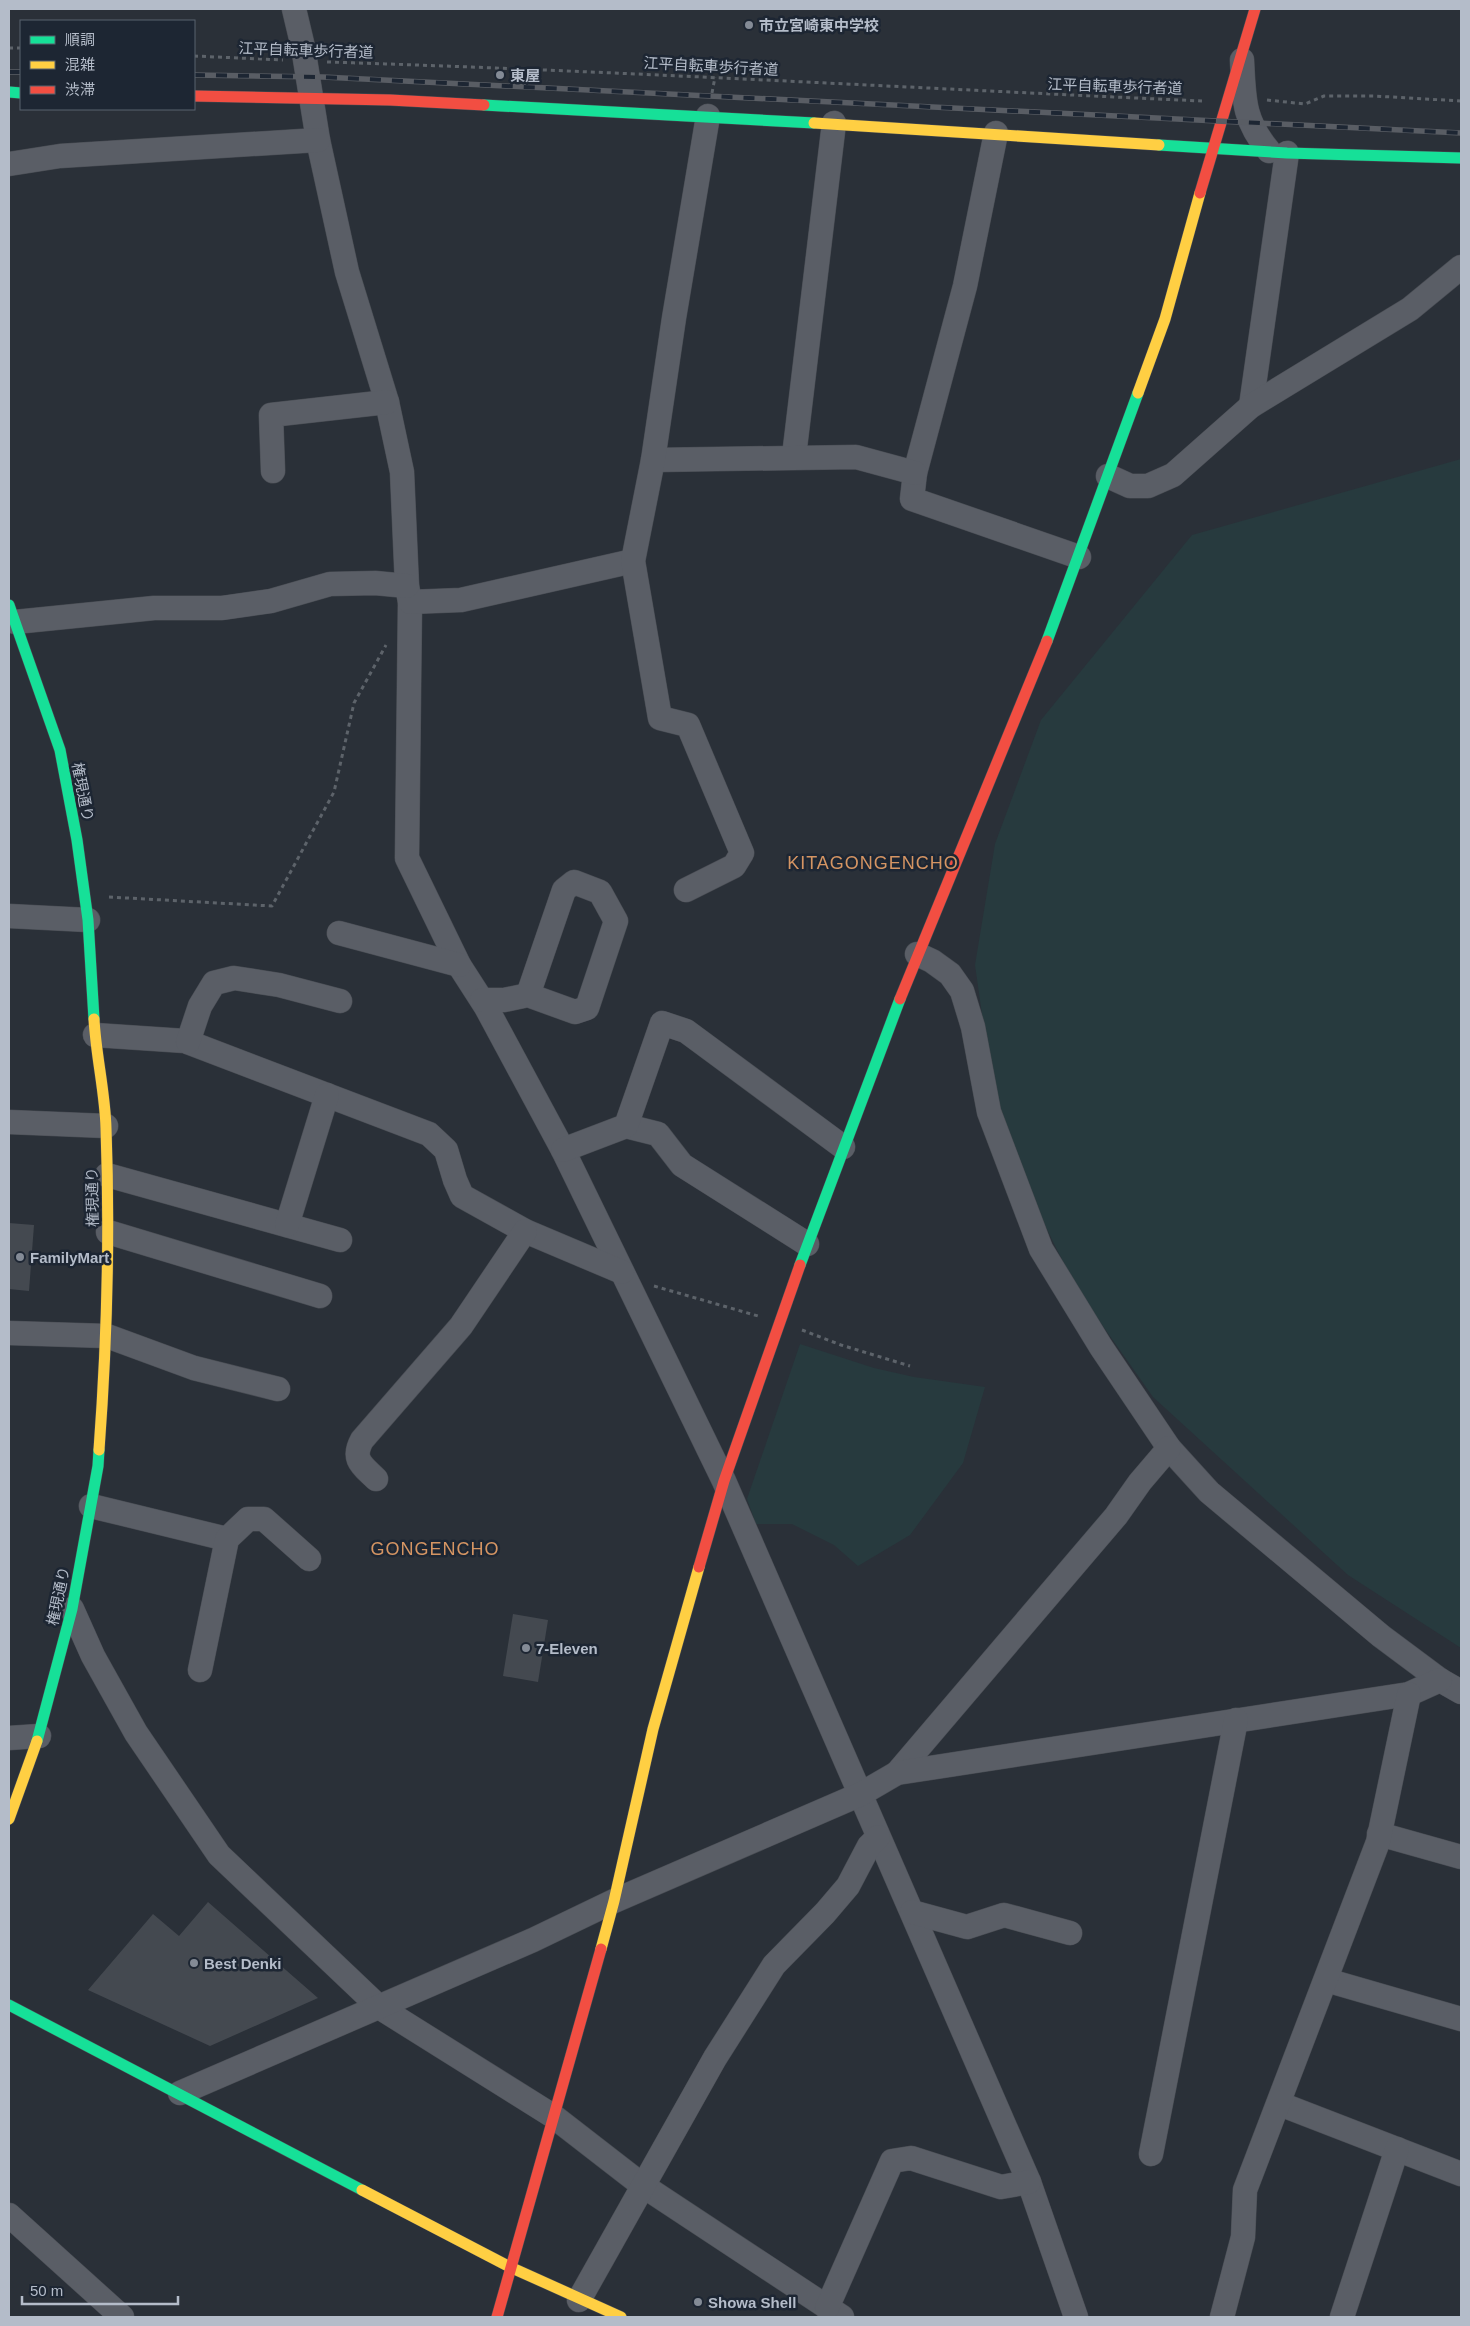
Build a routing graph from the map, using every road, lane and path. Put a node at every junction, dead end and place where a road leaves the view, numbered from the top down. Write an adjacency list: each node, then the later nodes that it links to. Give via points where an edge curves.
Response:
1 (294, 9): 5 (street)
2 (1256, 9): 3 (street)
3 (1242, 54): 8 (street)
4 (195, 56): 5 (path, 江平自転車歩行者道)
5 (305, 61): 7 (street); 8 (path, 江平自転車歩行者道)
6 (195, 96): 7 (street)
7 (310, 98): 10 (street); 13 (street)
8 (1235, 100): 9 (path, 江平自転車歩行者道, via 1305,104 1324,96 1374,96); 14 (street); 15 (street, via 1249,121)
9 (1461, 101)
10 (708, 116): 11 (street); 22 (street)
11 (834, 123): 12 (street); 21 (street)
12 (996, 133): 14 (street); 24 (street, via 965,286)
13 (318, 140): 17 (street, via 60,156); 19 (street, via 347,272)
14 (1214, 148): 15 (street); 25 (street, via 1165,320)
15 (1278, 152): 16 (street); 20 (street)
16 (1461, 158)
17 (9, 164)
18 (1461, 267): 20 (street, via 1410,309)
19 (387, 402): 23 (street, via 271,415); 28 (street, via 402,472)
20 (1251, 406): 25 (street, via 1173,475 1148,486 1130,486)
21 (794, 456): 22 (street); 24 (street, via 856,457)
22 (653, 460): 27 (street)
23 (273, 471)
24 (915, 474): 26 (street, via 912,499)
25 (1108, 476): 26 (street)
26 (1079, 557): 36 (street, via 979,810)
27 (633, 561): 28 (street, via 461,600); 31 (street, via 660,718 688,725 742,853 734,866)
28 (408, 594): 29 (street, via 375,582 330,584 271,601 222,608); 37 (street, via 408,858)
29 (12, 613): 32 (street, 権現通り, via 60,750)
30 (387, 644): 32 (path, via 354,703 334,792 272,906)
31 (686, 890)
32 (84, 896): 34 (street, 権現通り)
33 (9, 916): 34 (street)
34 (88, 920): 41 (street, 権現通り)
35 (339, 933): 37 (street)
36 (917, 954): 47 (street); 62 (street, via 950,974 962,991 973,1027 989,1112 1041,1249 1100,1347)
37 (459, 965): 39 (street)
38 (528, 995): 38 (street, via 575,1012 587,1008 616,921 600,892 574,882 564,890); 39 (street)
39 (482, 1000): 48 (street)
40 (340, 1001): 42 (street, via 279,985 234,978 214,983 200,1006)
41 (95, 1034): 42 (street); 45 (street, 権現通り)
42 (188, 1042): 43 (street)
43 (327, 1095): 50 (street); 51 (street, via 429,1134 446,1150 462,1196)
44 (9, 1122): 45 (street)
45 (106, 1126): 49 (street, 権現通り)
46 (626, 1126): 47 (street, via 662,1023 686,1031); 48 (street); 54 (street, via 658,1134 682,1165)
47 (843, 1147): 54 (street)
48 (563, 1150): 55 (street)
49 (107, 1175): 50 (street); 52 (street, 権現通り)
50 (287, 1225): 53 (street)
51 (525, 1231): 55 (street); 63 (street, via 461,1326 362,1440 357,1450 358,1461)
52 (108, 1232): 56 (street); 59 (street, 権現通り)
53 (340, 1240)
54 (807, 1244): 57 (street)
55 (624, 1276): 57 (path); 64 (street)
56 (320, 1296)
57 (781, 1322): 60 (path); 64 (street)
58 (9, 1333): 59 (street)
59 (107, 1336): 61 (street, via 194,1368); 65 (street, 権現通り, via 98,1466)
60 (910, 1366)
61 (278, 1389)
62 (1169, 1448): 70 (street, via 1209,1492 1380,1636); 76 (street, via 1110,1524)
63 (376, 1479)
64 (724, 1481): 77 (street); 82 (street, via 652,1729)
65 (91, 1506): 66 (street); 68 (street, 権現通り)
66 (227, 1539): 67 (street, via 248,1519 264,1519); 69 (street)
67 (309, 1559)
68 (72, 1609): 74 (street, 権現通り); 87 (street, via 93,1656 136,1733 219,1855)
69 (200, 1670)
70 (1440, 1680): 71 (street); 72 (street)
71 (1461, 1692)
72 (1409, 1694): 73 (street); 79 (street)
73 (1236, 1720): 76 (street); 93 (street)
74 (39, 1736): 75 (street); 78 (street, 権現通り)
75 (9, 1738)
76 (897, 1773): 77 (street)
77 (860, 1794): 80 (street); 82 (street)
78 (9, 1820)
79 (1379, 1834): 81 (street); 85 (street)
80 (878, 1837): 83 (street); 96 (street, via 869,1846 848,1886 774,1965 715,2058)
81 (1461, 1857)
82 (614, 1901): 87 (street); 91 (street)
83 (912, 1912): 84 (street, via 967,1927 1004,1915); 95 (street)
84 (1070, 1933)
85 (1326, 1980): 88 (street); 90 (street)
86 (9, 2005): 89 (street)
87 (378, 2008): 89 (street); 91 (street)
88 (1461, 2019)
89 (180, 2093): 98 (street)
90 (1280, 2104): 92 (street); 105 (street, via 1246,2190 1243,2238)
91 (553, 2116): 96 (street); 98 (street)
92 (1397, 2149): 94 (street); 106 (street)
93 (1151, 2154)
94 (1461, 2174)
95 (1030, 2182): 100 (street, via 1001,2187 911,2158 892,2161); 104 (street)
96 (642, 2186): 99 (street); 100 (street)
97 (9, 2215): 101 (street)
98 (510, 2267): 99 (street); 102 (street)
99 (579, 2300): 103 (street)
100 (834, 2313)
101 (122, 2317)
102 (497, 2317)
103 (621, 2317)
104 (1076, 2317)
105 (1222, 2317)
106 (1342, 2317)

